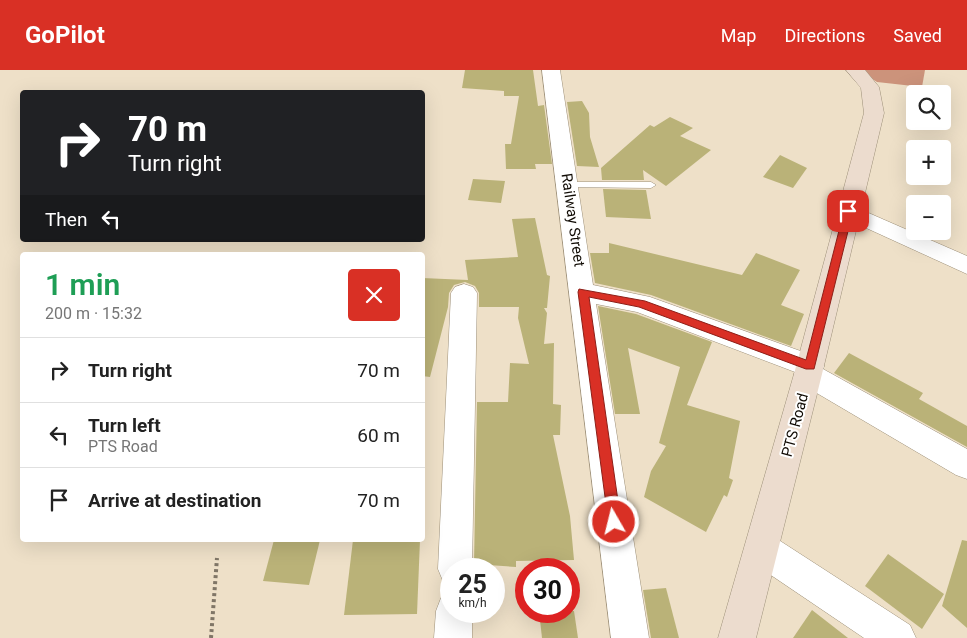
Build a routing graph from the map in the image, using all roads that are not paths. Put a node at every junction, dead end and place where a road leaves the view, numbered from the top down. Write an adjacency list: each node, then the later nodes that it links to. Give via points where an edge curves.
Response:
1 (551, 70): 3 (street, Railway Street)
2 (855, 70): 5 (main road, PTS Road, via 870,86 874,113)
3 (569, 185): 4 (lane); 7 (street, Railway Street)
4 (651, 185)
5 (848, 211): 6 (street); 9 (main road, PTS Road)
6 (967, 266)
7 (583, 292): 9 (street, via 641,304); 15 (street, Railway Street)
8 (464, 293): 12 (street)
9 (809, 370): 10 (street); 11 (main road, PTS Road)
10 (967, 464)
11 (762, 549): 16 (main road, PTS Road); 17 (street)
12 (456, 558)
13 (454, 623): 14 (street)
14 (453, 638)
15 (630, 638)
16 (737, 638)
17 (897, 638)

